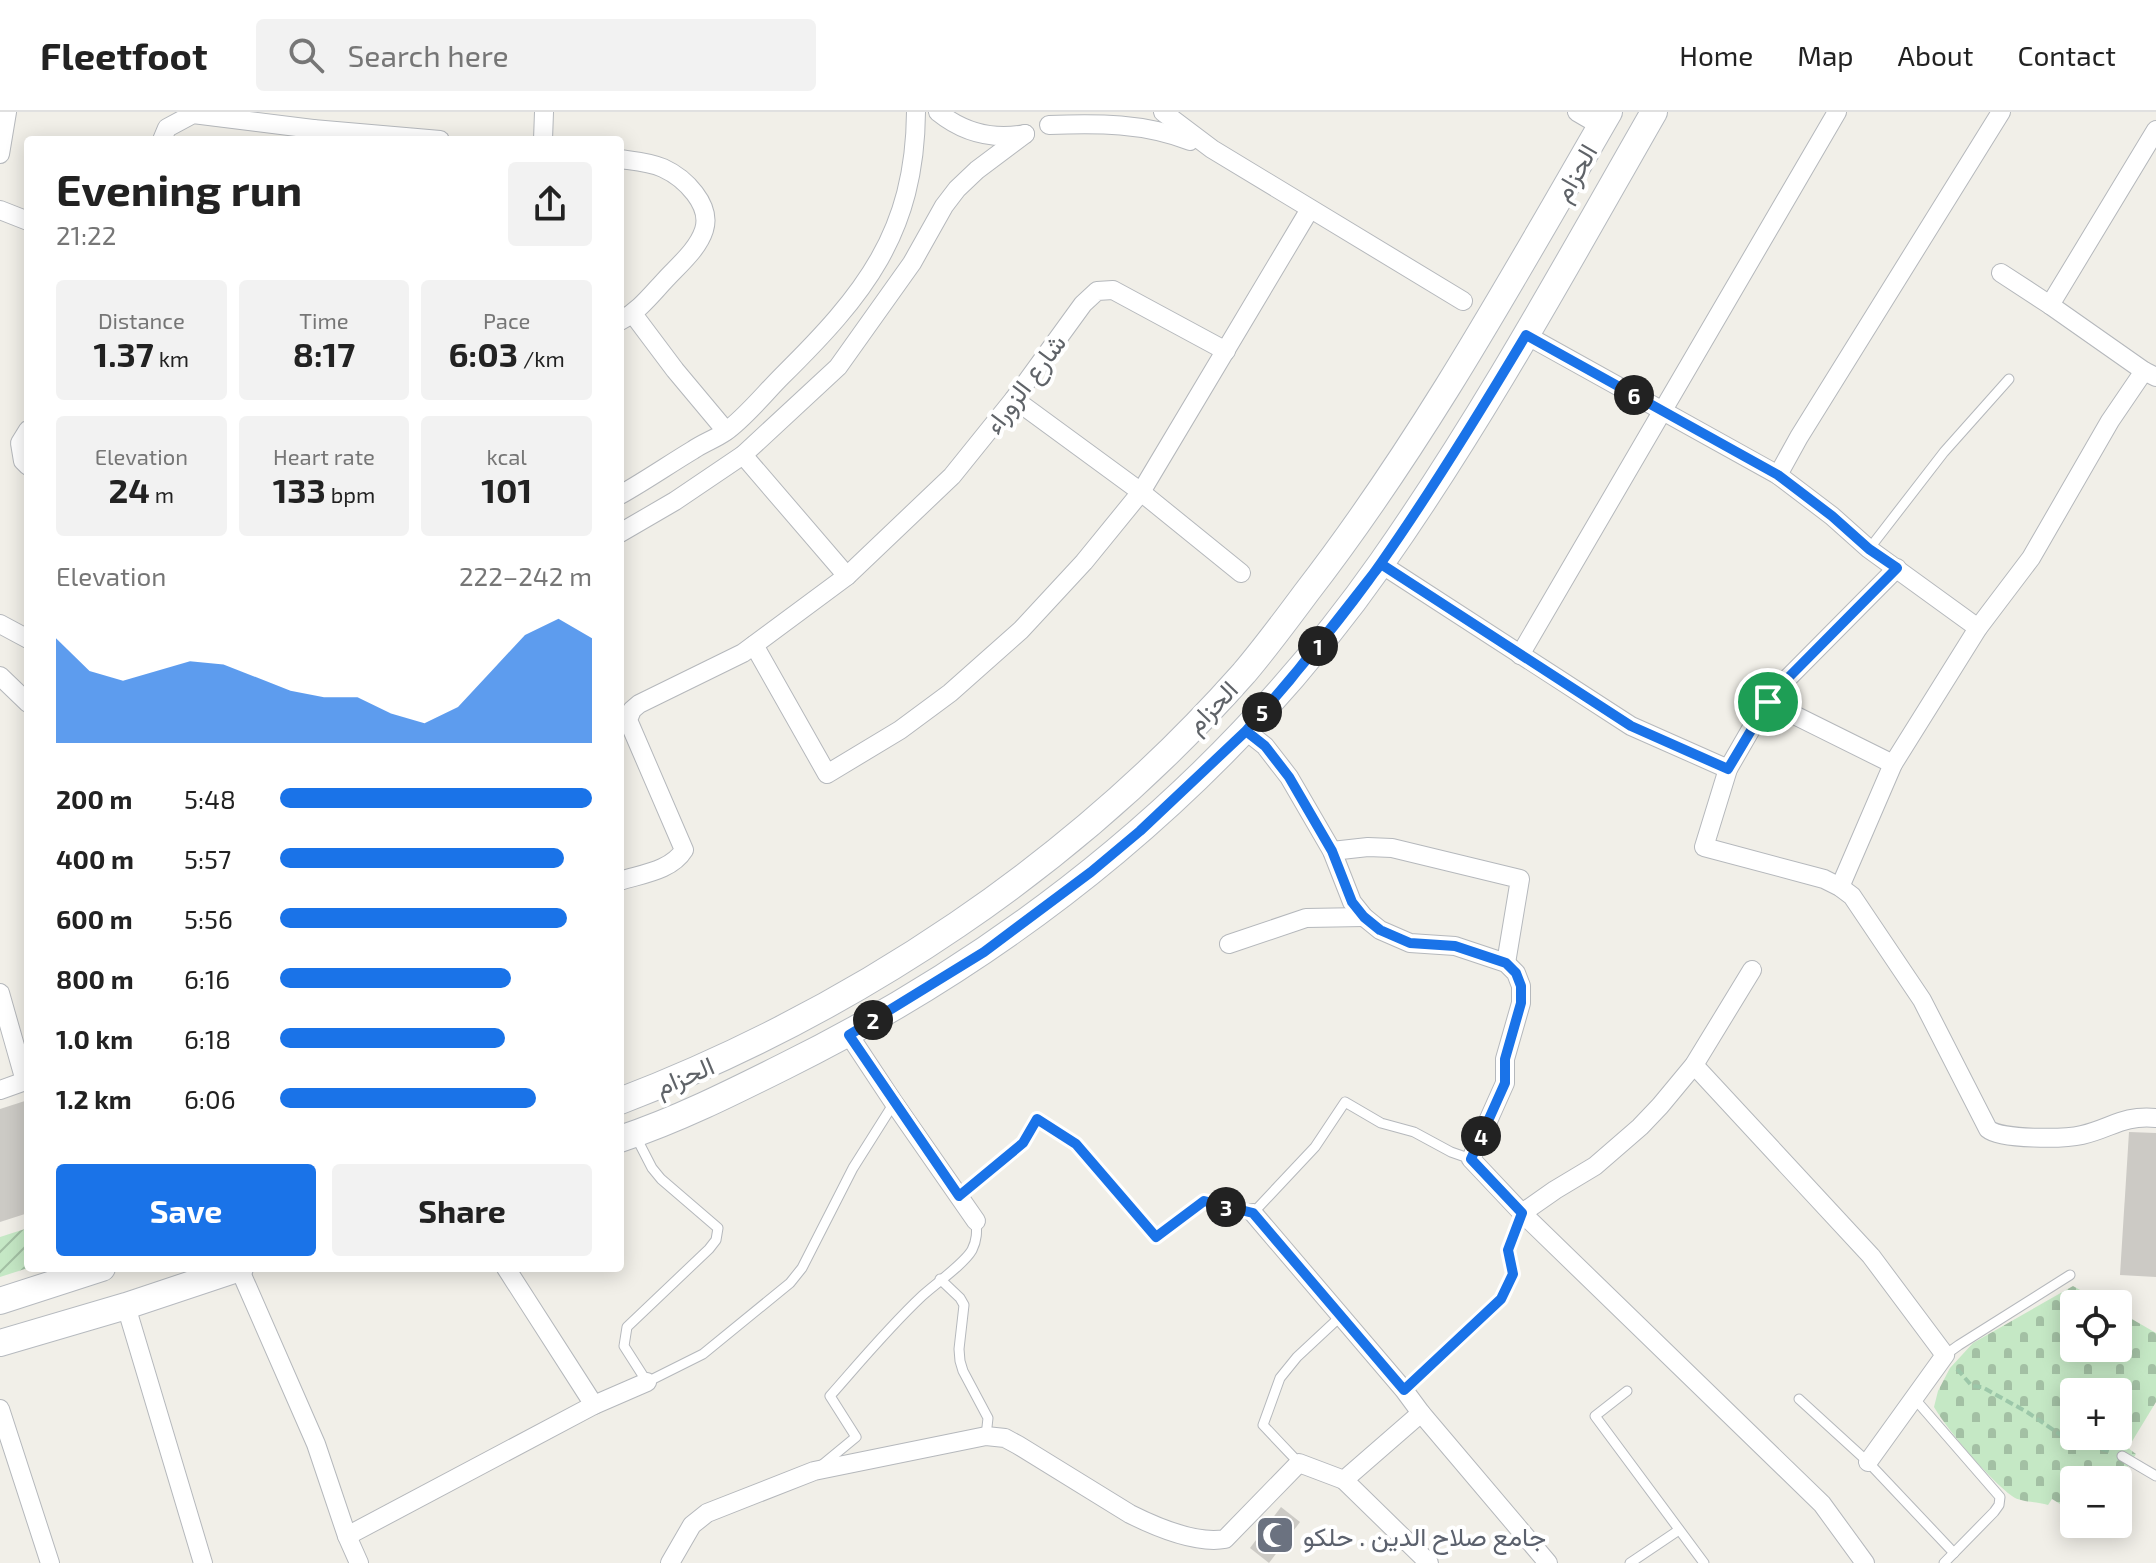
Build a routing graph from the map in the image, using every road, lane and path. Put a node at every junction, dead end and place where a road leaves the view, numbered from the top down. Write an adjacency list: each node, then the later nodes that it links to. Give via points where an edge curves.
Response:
1 (7, 112): 20 (street)
2 (544, 112): 18 (street)
3 (916, 112): 35 (street, via 909,179 896,226 879,260 827,331)
4 (938, 112): 15 (street, via 980,134)
5 (1068, 112): 12 (street)
6 (1163, 112): 19 (street)
7 (1577, 112): 11 (street)
8 (1654, 112): 29 (main road)
9 (1837, 112): 34 (street)
10 (2001, 112): 39 (street)
11 (1605, 119): 72 (main road, الحزام, via 1381,492 1244,672 1185,733 1053,853 937,939 811,1015)
12 (1049, 125): 15 (street); 19 (street, via 1118,124 1179,136)
13 (2156, 130): 27 (street)
14 (314, 134): 16 (street, via 193,114 167,128); 17 (street)
15 (1025, 134): 37 (street, via 957,189 838,367)
16 (164, 136)
17 (356, 136)
18 (543, 136)
19 (1212, 149): 22 (street)
20 (0, 154)
21 (624, 160): 28 (street, via 664,169 700,200 707,215 692,250)
22 (1310, 209): 26 (street); 30 (street)
23 (0, 210): 24 (street)
24 (24, 219)
25 (2001, 273): 27 (street)
26 (1463, 301)
27 (2050, 305): 31 (street)
28 (627, 317): 35 (street)
29 (1526, 335): 34 (street); 44 (main road, via 1463,442)
30 (1226, 351): 33 (street, شارع الزوراء, via 1113,290 1097,291); 40 (street)
31 (2150, 374): 49 (street, via 2110,421 2031,558)
32 (2009, 379): 43 (lane)
33 (1014, 399): 40 (street); 47 (street, شارع الزوراء, via 952,476)
34 (1663, 411): 39 (street); 52 (street)
35 (726, 431): 41 (street)
36 (24, 436): 38 (street)
37 (743, 455): 42 (street); 47 (street)
38 (24, 462)
39 (1778, 475): 43 (street)
40 (1141, 492): 46 (street); 51 (street, via 1021,630 924,714 827,774)
41 (624, 493)
42 (624, 531)
43 (1869, 549): 45 (street)
44 (1381, 564): 52 (street); 56 (main road)
45 (1897, 568): 49 (street); 55 (street)
46 (1241, 573)
47 (847, 576): 51 (street, شارع الزوراء)
48 (0, 624): 50 (street)
49 (1978, 628): 57 (street)
50 (24, 637)
51 (754, 645): 60 (street, شارع الزوراء, via 632,710 628,720 684,850 670,865)
52 (1520, 655): 58 (street, via 1631,726)
53 (0, 676): 54 (street)
54 (24, 699)
55 (1768, 702): 57 (street); 58 (street)
56 (1246, 731): 59 (street, via 1289,777); 67 (main road, via 1091,872 984,952)
57 (1893, 764): 61 (street)
58 (1728, 769): 61 (street, via 1704,847)
59 (1332, 851): 62 (street, via 1352,902); 64 (street, via 1392,848 1520,879)
60 (624, 880)
61 (1840, 887): 74 (street, via 1852,896 1922,1000 1993,1134 2072,1136 2131,1117)
62 (1364, 917): 63 (street, via 1306,918); 64 (street, via 1410,943 1455,946)
63 (1229, 944)
64 (1506, 963): 76 (street, via 1521,986 1521,1003 1505,1059 1505,1083)
65 (1752, 970): 68 (street)
66 (0, 993): 69 (street)
67 (849, 1035): 73 (street); 75 (main road)
68 (1694, 1065): 79 (street, via 1640,1127 1595,1166); 91 (street, via 1871,1256)
69 (24, 1073)
70 (24, 1081): 71 (street)
71 (0, 1090)
72 (624, 1099)
73 (894, 1103): 77 (street); 92 (lane, via 790,1283 703,1354)
74 (2156, 1118)
75 (627, 1137): 92 (lane, via 661,1179 718,1228 709,1249 627,1327 624,1346)
76 (1471, 1159): 78 (lane, via 1381,1123 1345,1102 1315,1147); 79 (street)
77 (959, 1196): 78 (lane, via 1023,1143 1037,1119 1076,1144 1156,1237 1204,1201); 80 (street)
78 (1253, 1213): 89 (street)
79 (1522, 1213): 93 (lane, via 1508,1250 1513,1274 1501,1299); 118 (street, via 1822,1504)
80 (976, 1221): 86 (lane, via 972,1250)
81 (90, 1272): 87 (main road)
82 (228, 1272): 88 (main road)
83 (242, 1272): 108 (street, via 316,1444)
84 (509, 1272): 97 (street)
85 (2070, 1275): 91 (lane)
86 (940, 1279): 100 (lane, via 964,1305 960,1361 988,1418); 104 (lane, via 830,1396 856,1437)
87 (0, 1301)
88 (126, 1306): 90 (main road); 111 (street)
89 (1341, 1316): 93 (street); 103 (lane, via 1280,1378 1263,1425)
90 (0, 1343)
91 (1945, 1355): 95 (street); 101 (path, via 1972,1386 2027,1412 2065,1438)
92 (647, 1382): 97 (street)
93 (1404, 1390): 99 (street)
94 (1627, 1391): 107 (lane, via 1595,1416)
95 (1914, 1398): 102 (street); 109 (lane, via 2000,1497 1994,1512)
96 (1799, 1399): 102 (lane)
97 (594, 1405): 108 (street)
98 (0, 1409): 110 (street)
99 (1421, 1413): 106 (street); 115 (street)
100 (986, 1436): 103 (street, via 1005,1438 1148,1523 1213,1541 1225,1539); 104 (street)
101 (2122, 1456): 105 (lane)
102 (1868, 1462): 109 (lane)
103 (1299, 1463): 106 (street)
104 (814, 1471): 113 (street, via 707,1513 692,1525)
105 (2156, 1476)
106 (1344, 1480): 114 (street)
107 (1679, 1530): 116 (lane); 117 (lane)
108 (347, 1536): 112 (street)
109 (1954, 1553): 119 (lane)
110 (50, 1563)
111 (203, 1563)
112 (359, 1563)
113 (670, 1563)
114 (1429, 1563)
115 (1548, 1563)
116 (1630, 1563)
117 (1704, 1563)
118 (1865, 1563)
119 (1944, 1563)

